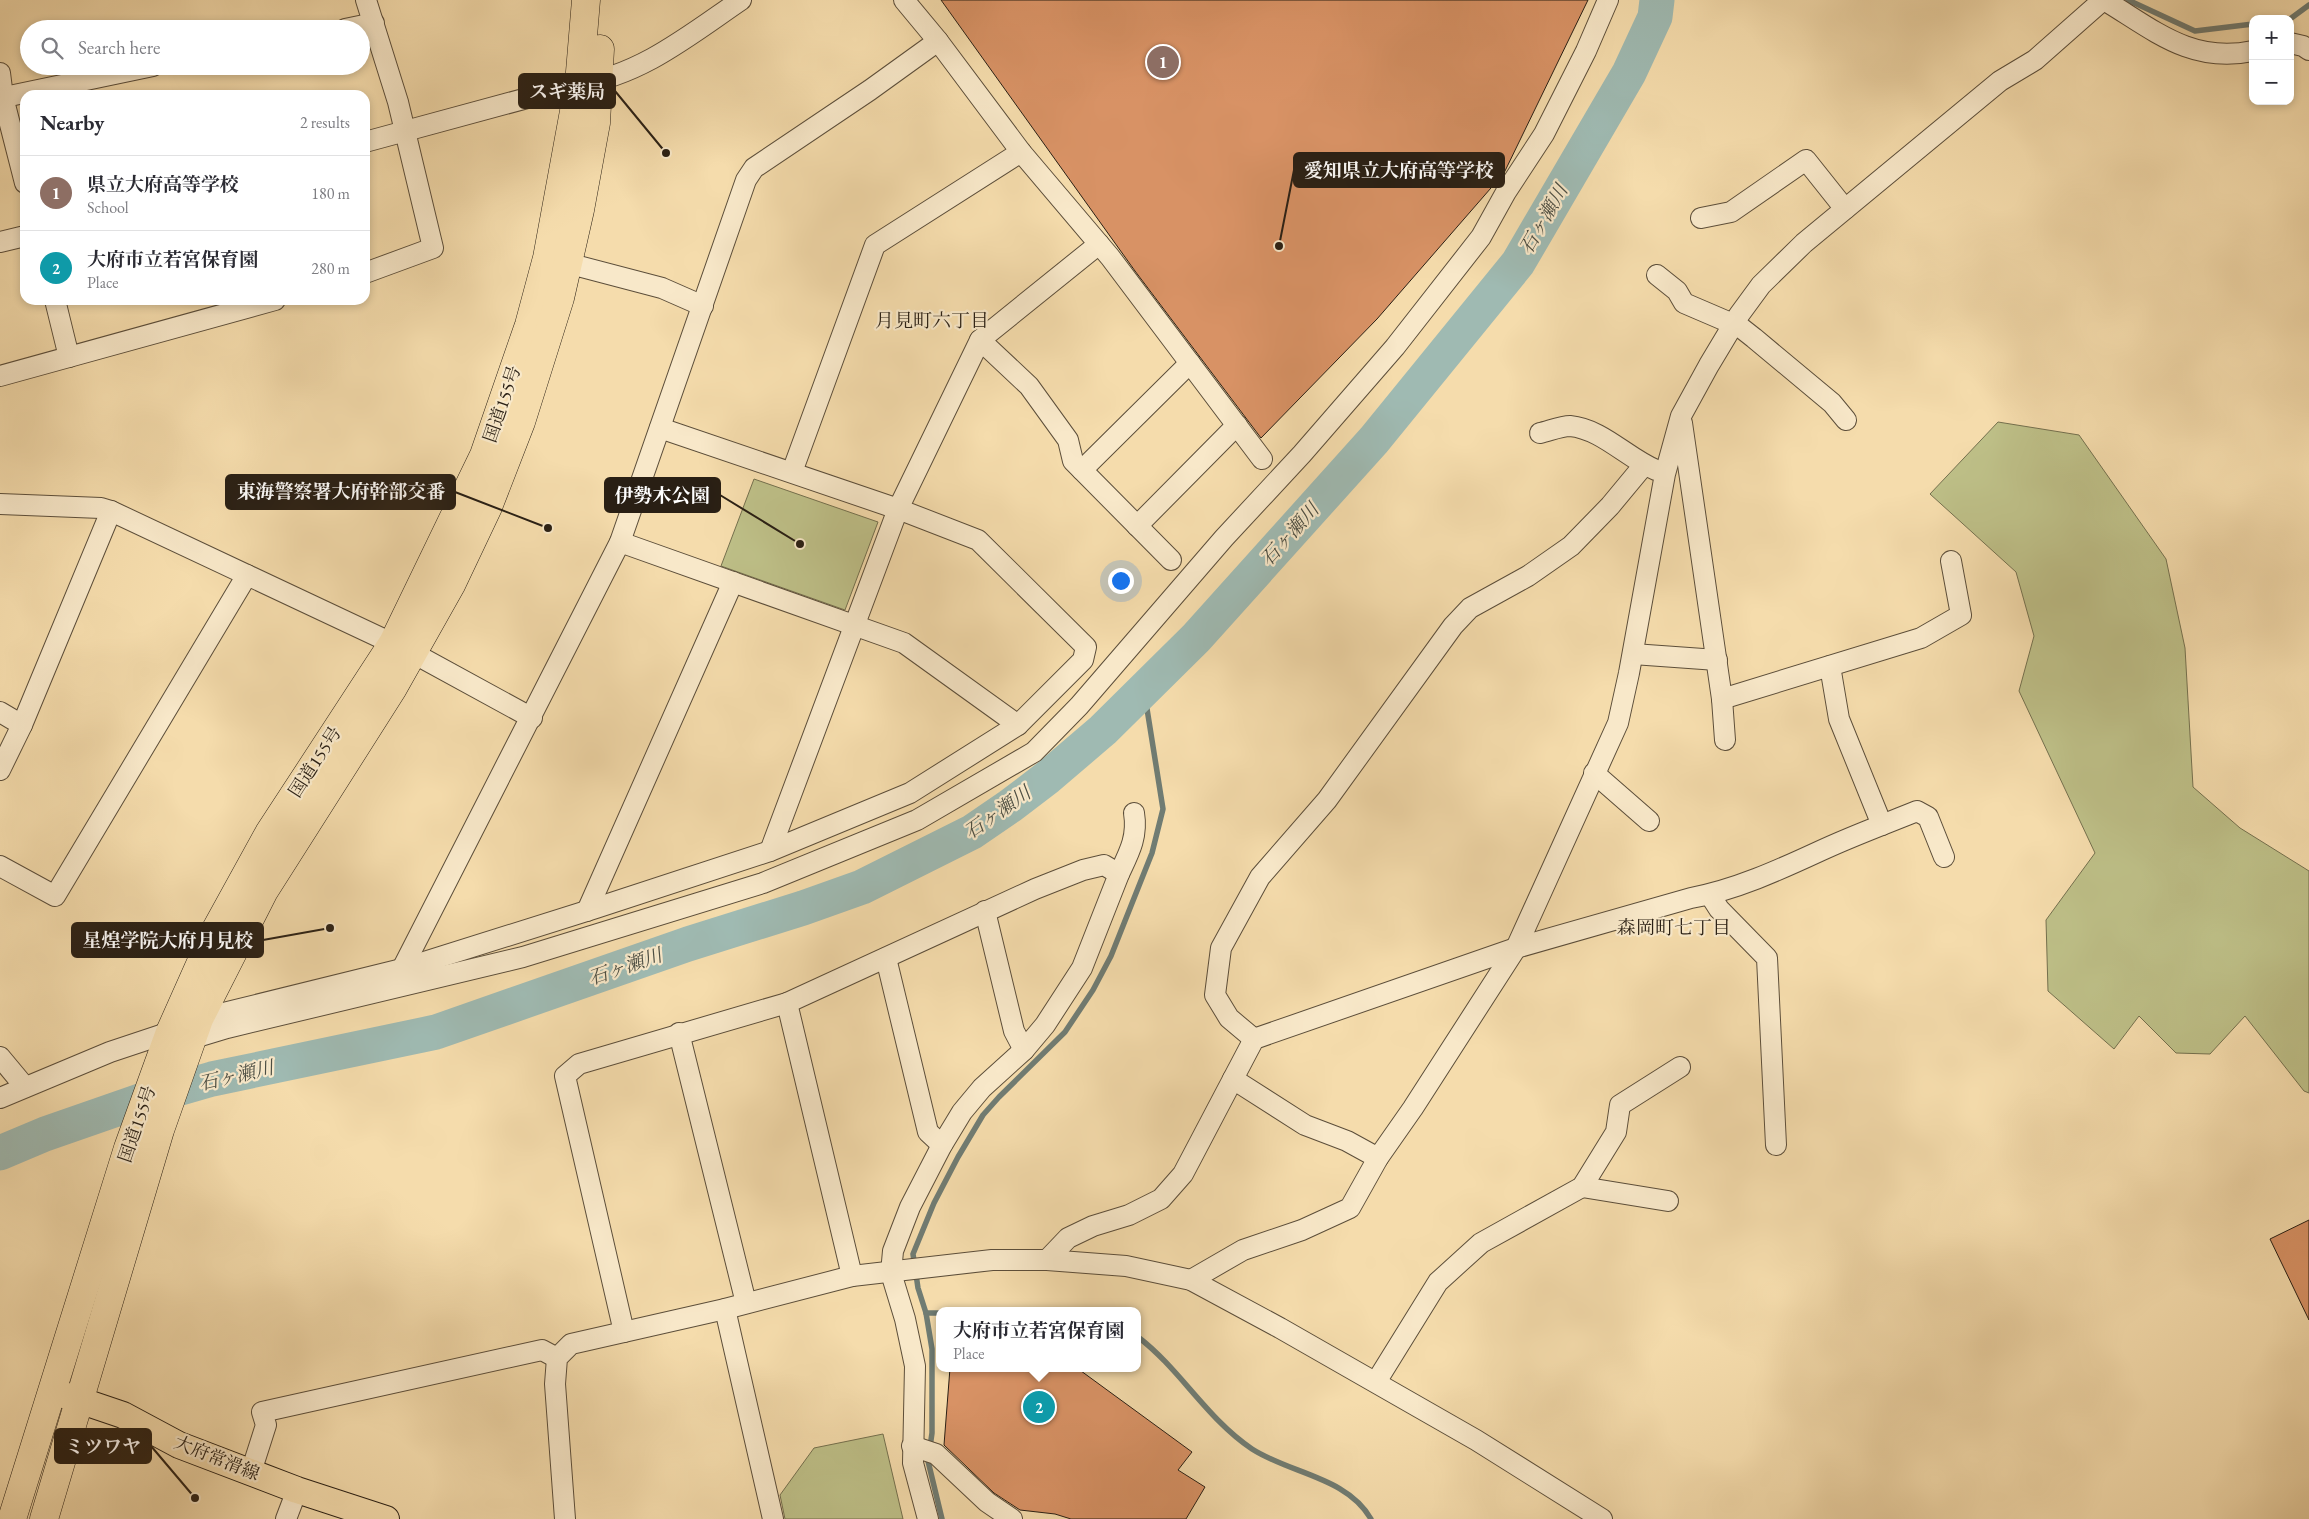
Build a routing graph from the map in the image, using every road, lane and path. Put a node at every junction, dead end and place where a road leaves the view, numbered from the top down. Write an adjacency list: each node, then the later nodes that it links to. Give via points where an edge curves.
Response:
1 (366, 0): 8 (street)
2 (586, 0): 16 (highway, 国道155号)
3 (603, 0): 16 (highway, 国道155号)
4 (741, 0): 16 (street, via 637,68)
5 (904, 0): 10 (street)
6 (1608, 0): 88 (street, via 1544,134 1481,237 1395,347 1079,706 1034,752 917,820 763,882 523,957)
7 (2104, 0): 13 (street, via 2194,51 2233,55); 24 (street, via 2035,60 2000,81)
8 (374, 23): 9 (street); 20 (street)
9 (370, 24)
10 (938, 41): 22 (street); 34 (street, via 754,168 746,180)
11 (2294, 44): 12 (street)
12 (2309, 50)
13 (2249, 52)
14 (0, 73): 19 (street)
15 (109, 75): 17 (street)
16 (588, 83): 20 (street); 29 (highway, 国道155号, via 596,123); 60 (highway, 国道155号, via 530,325 484,455)
17 (36, 90)
18 (20, 93): 19 (street)
19 (2, 97): 23 (street)
20 (404, 131): 21 (street); 30 (street, via 433,248)
21 (370, 141)
22 (1020, 152): 28 (street); 48 (street, via 875,245)
23 (20, 164)
24 (1845, 209): 25 (street, via 1806,160 1732,212); 35 (street, via 1761,285)
25 (1701, 218)
26 (20, 237): 27 (street)
27 (0, 242)
28 (1099, 244): 36 (street); 38 (street)
29 (568, 263): 34 (street, via 662,288); 60 (highway, 国道155号, via 535,379 488,507 450,585)
30 (370, 271)
31 (1657, 275): 35 (street, via 1677,291 1684,303)
32 (56, 305): 37 (street)
33 (257, 305): 37 (street)
34 (703, 306): 43 (street)
35 (1734, 324): 40 (street); 41 (street, via 1832,403)
36 (980, 340): 47 (street, via 1029,386 1068,440 1073,461); 51 (street)
37 (69, 357): 39 (street)
38 (1190, 363): 42 (street); 47 (street)
39 (0, 376)
40 (1681, 416): 49 (street); 62 (street)
41 (1846, 420)
42 (1237, 425): 45 (street); 53 (street)
43 (660, 428): 48 (street); 54 (street)
44 (1540, 433): 46 (street, via 1569,426 1586,430)
45 (1262, 459)
46 (1644, 465): 49 (street); 87 (street, via 1571,546 1528,576 1470,608 1453,626 1327,800 1260,877 1221,948 1214,995 1228,1018)
47 (1082, 470): 53 (street)
48 (792, 472): 51 (street)
49 (1665, 474): 61 (street)
50 (0, 504): 52 (street)
51 (898, 508): 59 (street); 68 (street, via 978,540 1086,647 1083,660)
52 (111, 511): 57 (street); 67 (street)
53 (1137, 526): 55 (street)
54 (620, 542): 58 (street); 66 (street)
55 (1172, 560)
56 (1951, 561): 63 (street, via 1961,614 1921,638)
57 (247, 575): 60 (street); 77 (street, via 55,896)
58 (733, 582): 59 (street); 80 (street)
59 (853, 624): 68 (street, via 904,643); 75 (street)
60 (403, 648): 66 (street); 88 (highway, 国道155号, via 393,688 264,891)
61 (1633, 654): 62 (street); 71 (street, via 1618,723)
62 (1717, 660): 64 (street)
63 (1830, 666): 64 (street); 74 (street, via 1839,719)
64 (1722, 699): 69 (street)
65 (0, 712): 67 (street)
66 (532, 718): 84 (street)
67 (22, 725): 70 (street)
68 (1018, 725): 75 (street, via 910,793)
69 (1725, 740)
70 (0, 770)
71 (1594, 773): 73 (street); 82 (street)
72 (1134, 813): 78 (street, via 1133,843)
73 (1649, 821)
74 (1882, 824): 76 (street, via 1917,811 1923,813 1928,817); 79 (street, via 1797,863)
75 (770, 850): 80 (street)
76 (1944, 857)
77 (0, 866)
78 (1119, 874): 81 (street, via 1104,865 1083,870); 89 (street, via 1082,968 1045,1025)
79 (1710, 895): 82 (street); 96 (street, via 1719,909 1767,958)
80 (587, 911): 84 (street)
81 (985, 911): 83 (street); 89 (street, via 1014,1031)
82 (1516, 948): 87 (street); 97 (street)
83 (886, 958): 85 (street); 95 (street, via 928,1132)
84 (402, 969): 88 (street)
85 (787, 1003): 86 (street); 102 (street)
86 (679, 1033): 104 (street); 106 (street, via 579,1064 565,1076)
87 (1254, 1039): 92 (street)
88 (182, 1040): 93 (street, via 110,1052); 109 (highway, 国道155号, via 128,1148); 110 (highway, 国道155号, via 160,1130)
89 (1024, 1050): 95 (street, via 982,1088 962,1112)
90 (0, 1058): 93 (street)
91 (1680, 1067): 98 (street, via 1620,1104 1616,1132)
92 (1233, 1079): 97 (street, via 1305,1125 1347,1141); 100 (street, via 1183,1174 1161,1200 1068,1238)
93 (25, 1086): 94 (street)
94 (0, 1098)
95 (942, 1145): 101 (street, via 910,1207 893,1251)
96 (1776, 1145)
97 (1378, 1158): 103 (street, via 1350,1208 1302,1230 1243,1250)
98 (1582, 1187): 99 (street); 108 (street, via 1481,1243 1438,1282)
99 (1668, 1201)
100 (1046, 1260): 101 (street, via 992,1260); 103 (street, via 1126,1266)
101 (896, 1272): 102 (street); 111 (street, via 915,1366)
102 (852, 1276): 104 (street)
103 (1191, 1280): 108 (street)
104 (746, 1303): 105 (street)
105 (725, 1309): 106 (street); 119 (street)
106 (624, 1332): 107 (street, via 571,1344)
107 (557, 1358): 112 (street, via 542,1350 262,1412 266,1425); 118 (street, via 555,1384)
108 (1376, 1382): 122 (street)
109 (51, 1390): 110 (main road, 大府常滑線); 114 (highway, 国道155号)
110 (79, 1400): 112 (main road, 大府常滑線, via 123,1415 179,1445); 115 (highway, 国道155号)
111 (912, 1446): 120 (street, via 913,1463); 121 (street, via 936,1454 988,1502)
112 (251, 1472): 113 (main road, 大府常滑線)
113 (297, 1490): 116 (street); 117 (main road, 大府常滑線)
114 (12, 1519)
115 (44, 1519)
116 (286, 1519)
117 (386, 1519)
118 (565, 1519)
119 (774, 1519)
120 (928, 1519)
121 (1012, 1519)
122 (1602, 1519)

